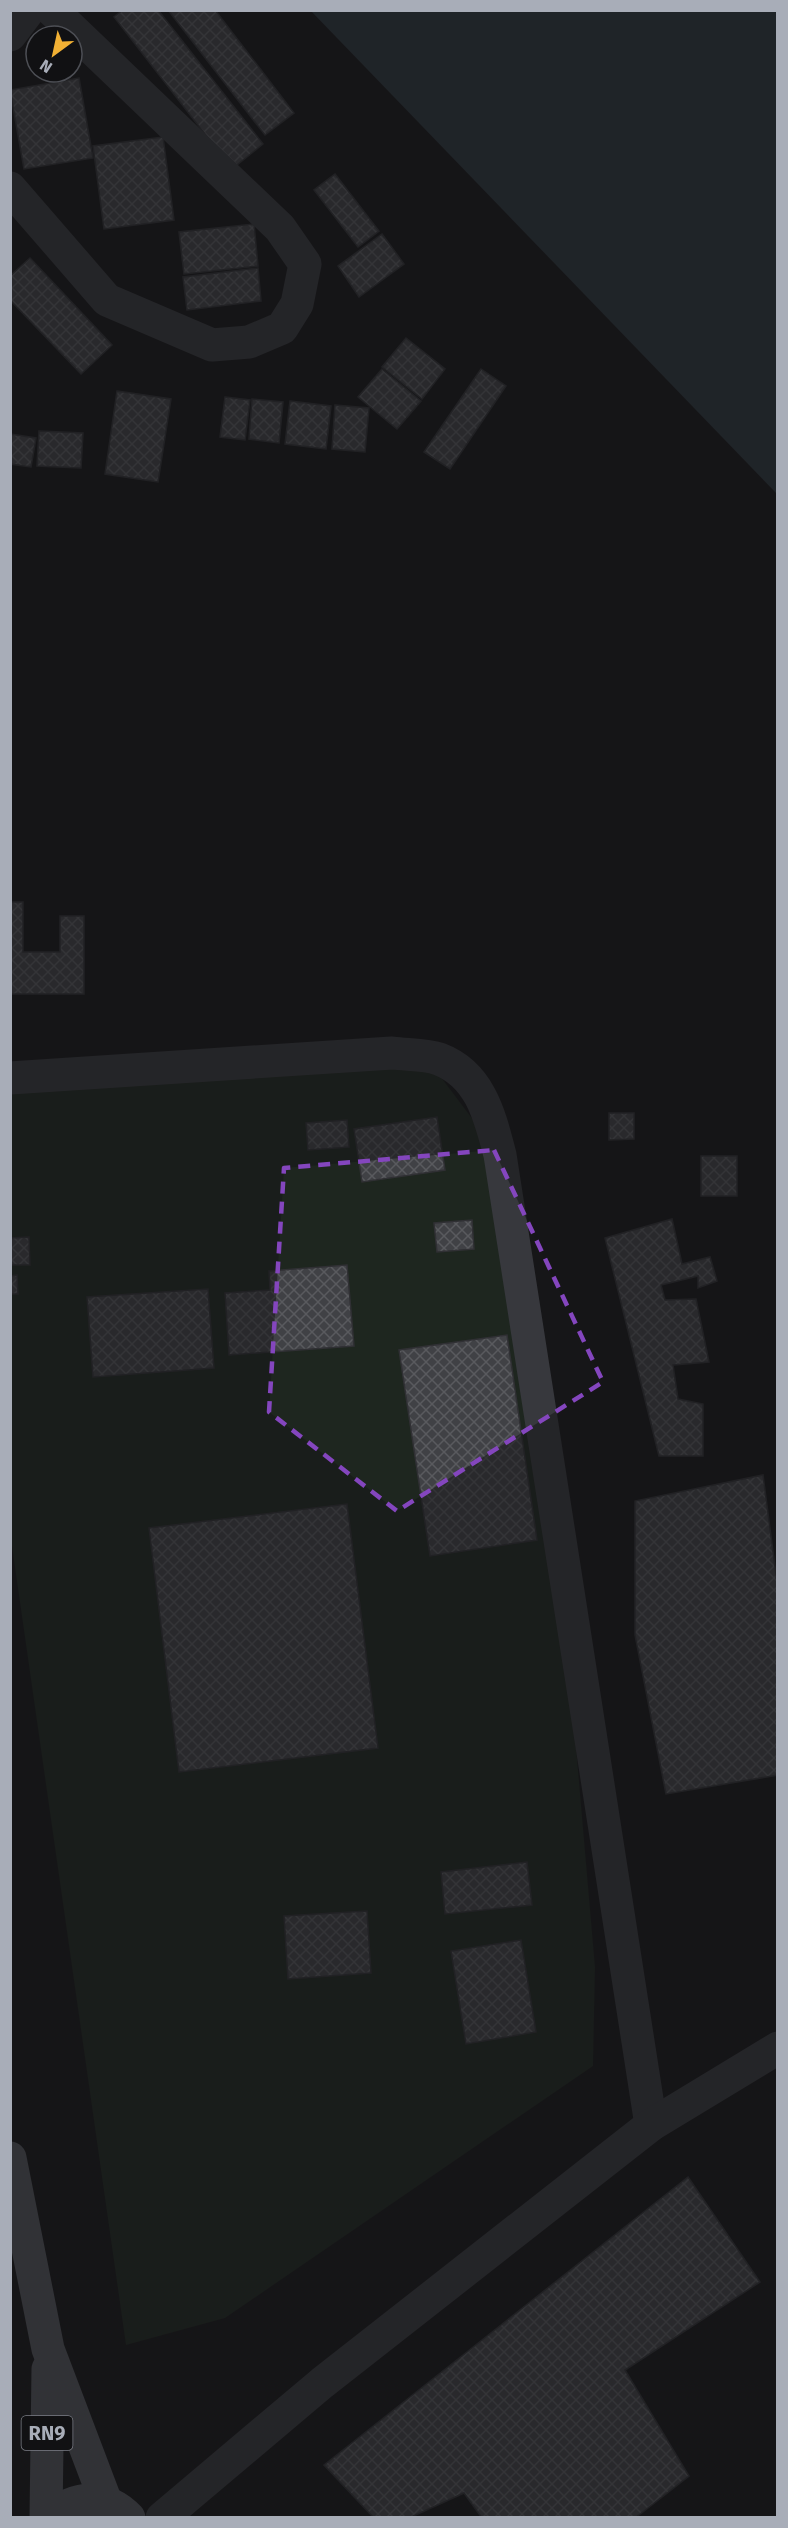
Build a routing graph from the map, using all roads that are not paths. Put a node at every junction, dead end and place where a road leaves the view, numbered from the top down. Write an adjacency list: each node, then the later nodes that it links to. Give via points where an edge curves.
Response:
1 (29, 10): 3 (street)
2 (52, 10): 4 (street, via 280,228 305,264 297,304 282,328 249,342 212,345 107,300)
3 (10, 34)
4 (10, 188)
5 (10, 1078): 7 (street, via 393,1053 439,1059 468,1077 488,1107 500,1155)
6 (777, 2048): 7 (street)
7 (651, 2125): 13 (street, via 321,2383)
8 (10, 2158): 9 (main road, RN9)
9 (48, 2349): 10 (main road, RN9); 11 (main road, RN9)
10 (117, 2510): 12 (main road, RN9, via 89,2500 74,2503)
11 (46, 2517)
12 (52, 2517)
13 (162, 2517)

